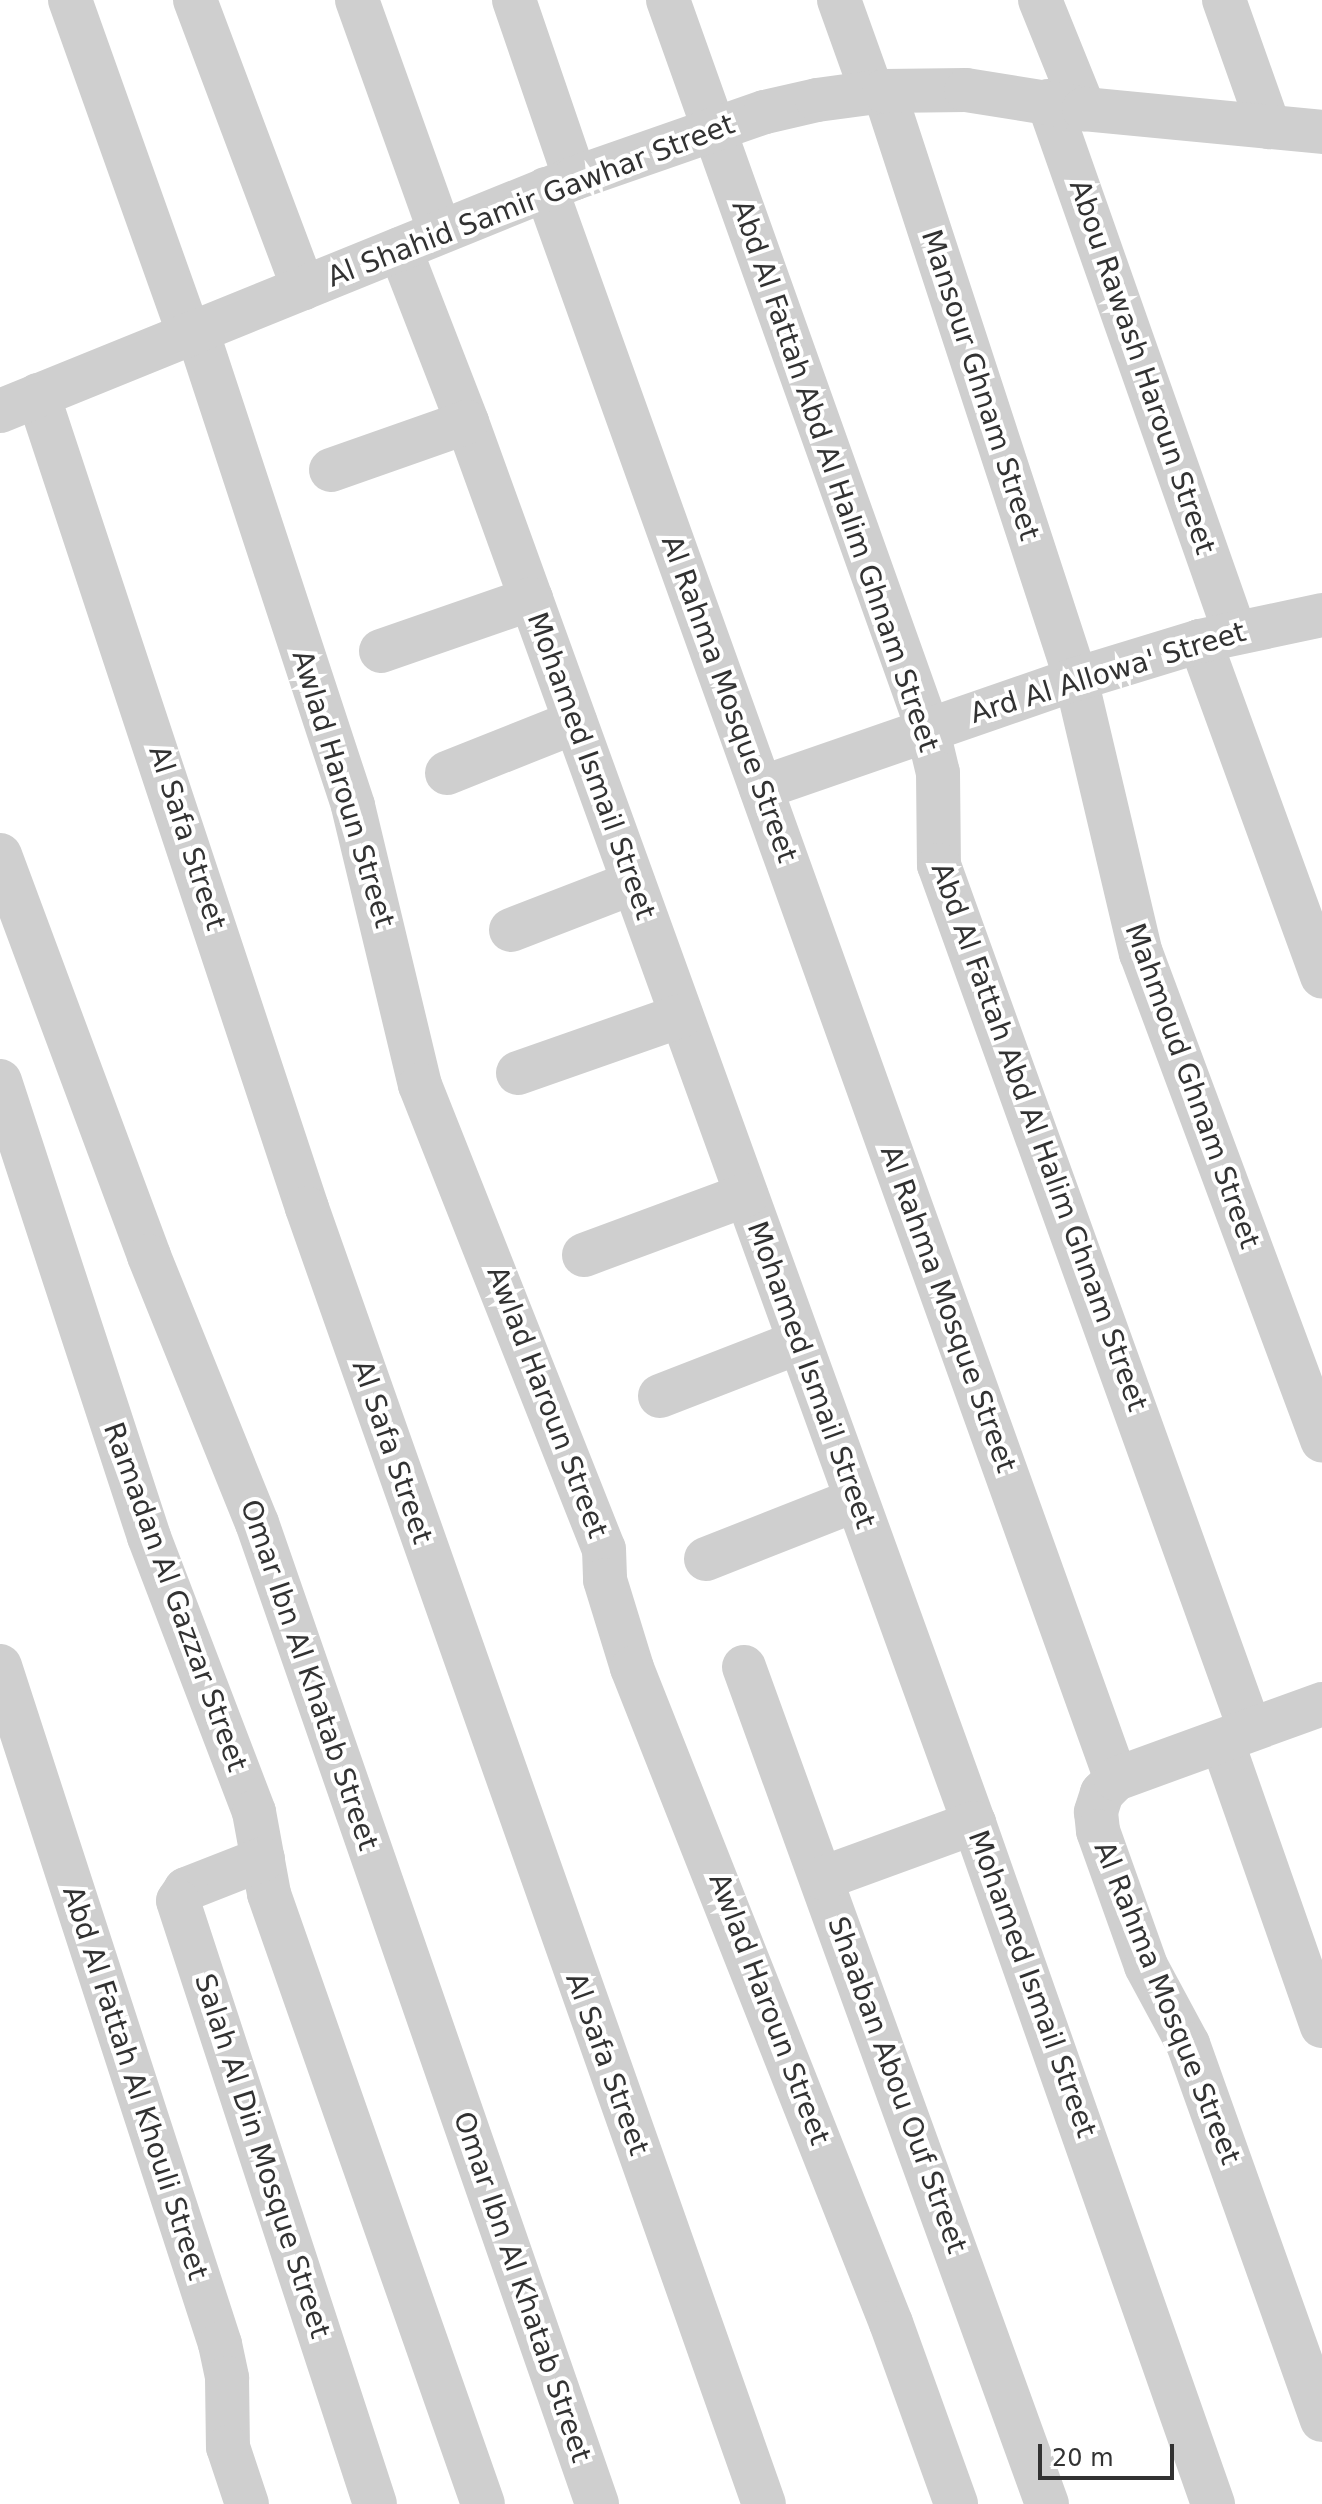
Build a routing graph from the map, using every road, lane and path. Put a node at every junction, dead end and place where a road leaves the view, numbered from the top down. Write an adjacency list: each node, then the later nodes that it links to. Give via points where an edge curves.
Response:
1 (70, 0): 18 (street, Awlad Haroun Street)
2 (195, 0): 17 (street)
3 (357, 0): 15 (street)
4 (514, 0): 14 (street, Al Rahma Mosque Street)
5 (668, 0): 12 (street, Abd Al Fattah Abd Al Halim Ghnam Street)
6 (839, 0): 9 (street, Mansour Ghnam Street)
7 (1040, 0): 10 (street, Abou Rawash Haroun Street)
8 (1224, 0): 11 (street)
9 (878, 91): 10 (street, Al Shahid Samir Gawhar Street, via 966,90); 12 (street, Al Shahid Samir Gawhar Street, via 765,112); 26 (street, Mansour Ghnam Street)
10 (1066, 105): 11 (street, Al Shahid Samir Gawhar Street); 24 (street, Abou Rawash Haroun Street)
11 (1269, 127): 13 (street, Al Shahid Samir Gawhar Street)
12 (713, 131): 14 (street, Al Shahid Samir Gawhar Street); 28 (street, Abd Al Fattah Abd Al Halim Ghnam Street)
13 (1322, 132)
14 (561, 184): 15 (street, Al Shahid Samir Gawhar Street); 30 (street, Al Rahma Mosque Street)
15 (440, 232): 16 (street, Al Shahid Samir Gawhar Street)
16 (400, 249): 17 (street, Al Shahid Samir Gawhar Street); 20 (street, Mohamed Ismail Street)
17 (303, 288): 18 (street, Al Shahid Samir Gawhar Street)
18 (193, 333): 19 (street, Al Shahid Samir Gawhar Street); 60 (street, Awlad Haroun Street, via 353,806 420,1085 604,1549 605,1580 632,1668 891,2323)
19 (19, 403): 59 (street, Al Safa Street)
20 (467, 422): 21 (street); 22 (street, Mohamed Ismail Street)
21 (331, 470)
22 (531, 599): 25 (street); 27 (street, Mohamed Ismail Street)
23 (1322, 615): 24 (street, Ard Al Allowa' Street)
24 (1218, 637): 26 (street, Ard Al Allowa' Street); 34 (street, Abou Rawash Haroun Street)
25 (381, 651)
26 (1076, 679): 28 (street, Ard Al Allowa' Street); 42 (street, Mahmoud Ghnam Street, via 1141,953)
27 (575, 722): 29 (street); 32 (street, Mohamed Ismail Street)
28 (927, 727): 30 (street, Ard Al Allowa' Street); 48 (street, Abd Al Fattah Abd Al Halim Ghnam Street, via 938,773 939,865)
29 (447, 773)
30 (761, 788): 49 (street, Al Rahma Mosque Street)
31 (0, 855): 58 (street, Omar Ibn Al Khatab Street, via 149,1256 257,1523)
32 (633, 883): 33 (street); 35 (street, Mohamed Ismail Street)
33 (511, 930)
34 (1322, 977)
35 (681, 1016): 36 (street); 38 (street, Mohamed Ismail Street)
36 (518, 1073)
37 (0, 1081): 51 (street, Ramadan Al Gazzar Street, via 149,1537 254,1812)
38 (746, 1195): 39 (street); 40 (street, Mohamed Ismail Street)
39 (584, 1255)
40 (799, 1342): 41 (street); 43 (street, Mohamed Ismail Street)
41 (660, 1396)
42 (1322, 1440)
43 (856, 1500): 44 (street); 50 (street, Mohamed Ismail Street)
44 (706, 1559)
45 (0, 1666): 55 (street, Abd Al Fattah Al Khouli Street, via 220,2344 227,2378 228,2447)
46 (744, 1667): 52 (street, Shaaban Abou Ouf Street)
47 (1322, 1704): 48 (street)
48 (1236, 1736): 49 (street); 53 (street, Abd Al Fattah Abd Al Halim Ghnam Street)
49 (1116, 1779): 54 (street, Al Rahma Mosque Street, via 1102,1793 1098,1831 1146,1966 1188,2044)
50 (974, 1823): 52 (street); 62 (street, Mohamed Ismail Street)
51 (263, 1859): 56 (street, Salah Al Din Mosque Street, via 186,1889 178,1901); 57 (street, Ramadan Al Gazzar Street, via 269,1894)
52 (823, 1878): 61 (street, Shaaban Abou Ouf Street)
53 (1322, 2026)
54 (1322, 2420)
55 (247, 2504)
56 (375, 2504)
57 (483, 2504)
58 (597, 2504)
59 (764, 2504)
60 (956, 2504)
61 (1047, 2504)
62 (1213, 2504)

